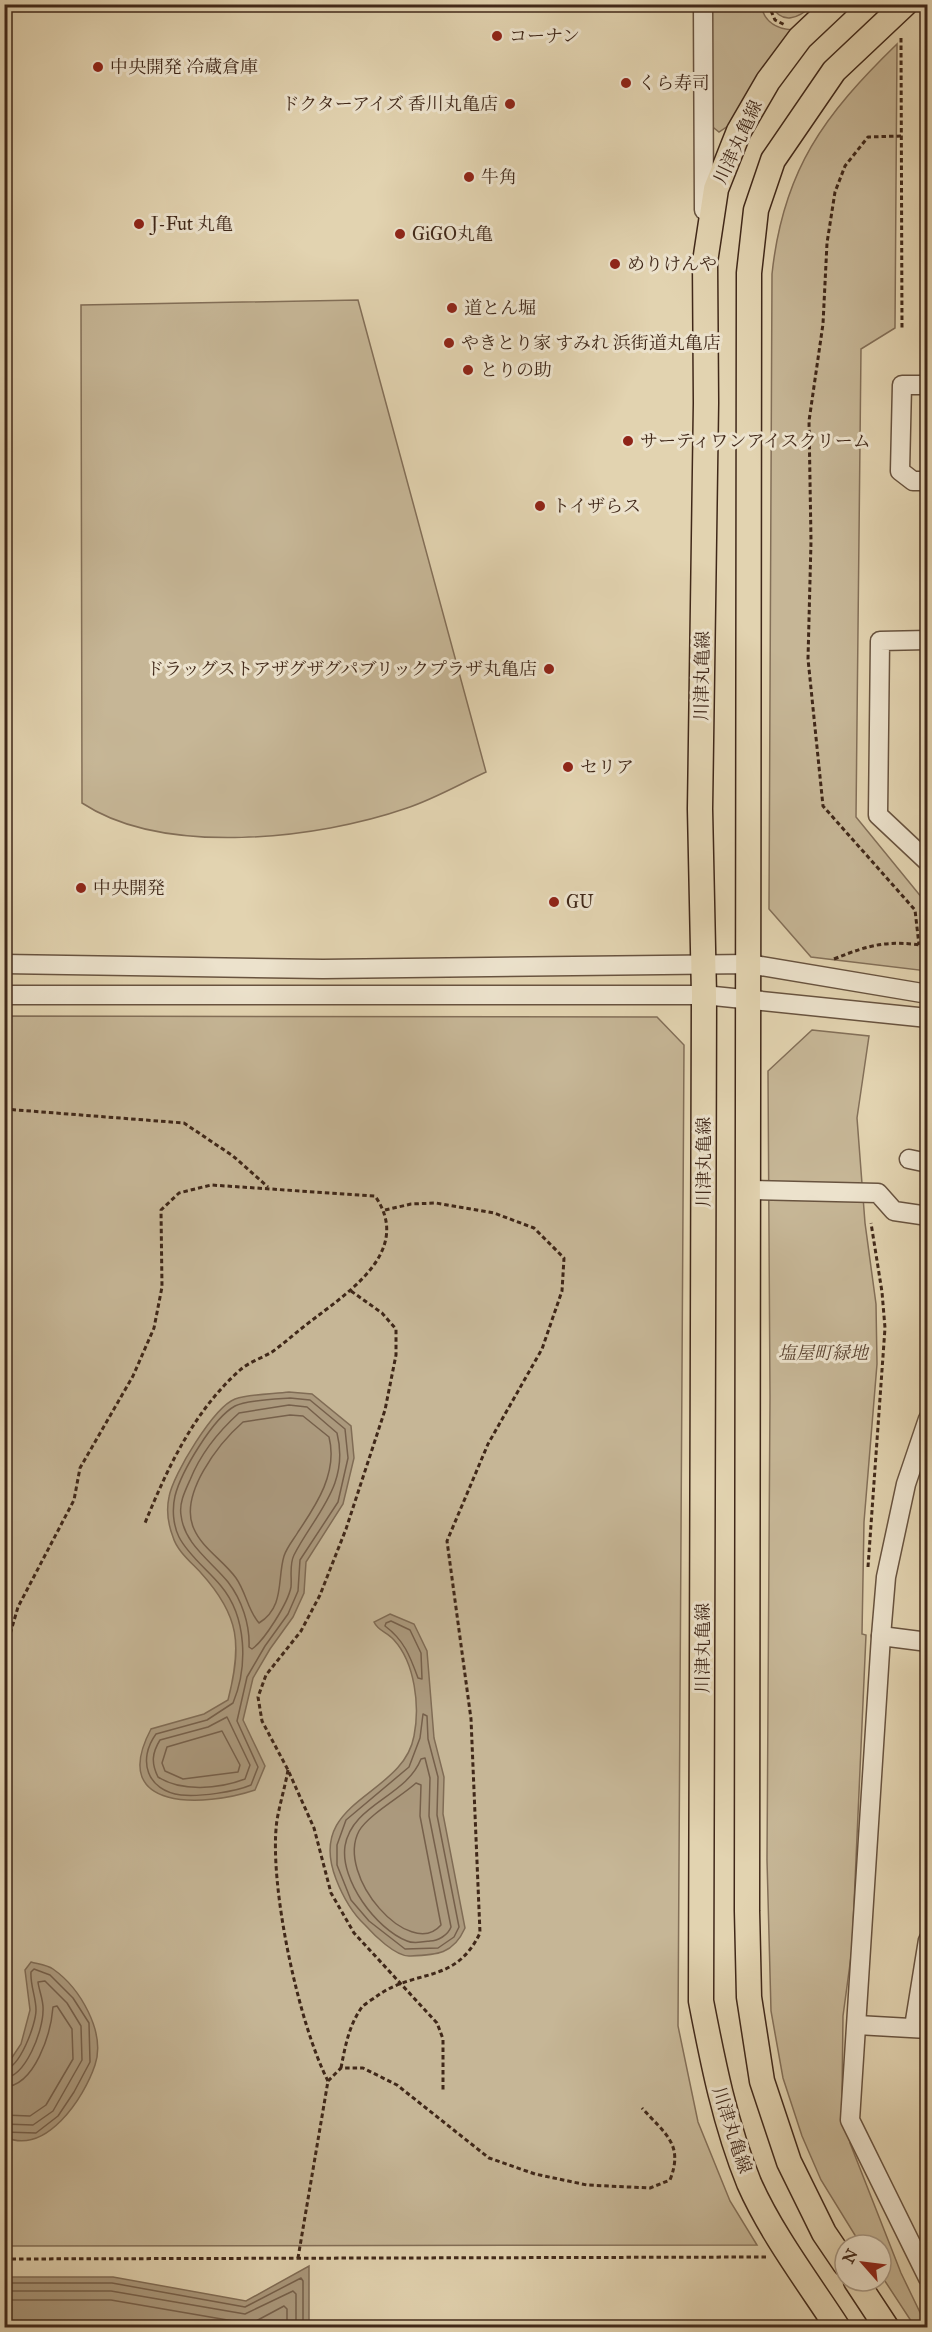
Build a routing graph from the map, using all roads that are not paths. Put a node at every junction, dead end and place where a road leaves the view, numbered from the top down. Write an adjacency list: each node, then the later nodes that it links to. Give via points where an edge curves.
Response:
1 (703, 4): 4 (street)
2 (836, 4): 4 (main road, 川津丸亀線, via 800,38 768,81 739,131 716,189)
3 (905, 4): 10 (main road, via 834,71 773,160 756,210 749,285)
4 (705, 262): 11 (main road, 川津丸亀線)
5 (927, 385): 6 (street, via 902,385 900,471 913,481)
6 (927, 481)
7 (927, 640): 8 (street, via 880,641 878,815)
8 (927, 862)
9 (4, 964): 11 (street, via 323,969)
10 (749, 964): 11 (street); 12 (street); 15 (main road)
11 (702, 965): 14 (main road, 川津丸亀線)
12 (927, 994)
13 (4, 995): 14 (street)
14 (704, 995): 15 (street); 31 (main road, 川津丸亀線, via 701,2001 717,2087 750,2184)
15 (748, 998): 16 (street); 19 (main road)
16 (927, 1018)
17 (909, 1159): 18 (street)
18 (927, 1163)
19 (748, 1190): 20 (street, via 878,1193 894,1211); 28 (main road, via 749,1997 762,2081 789,2162)
20 (927, 1216)
21 (927, 1419): 22 (street, via 906,1485 886,1577)
22 (881, 1636): 23 (street); 26 (street)
23 (927, 1642)
24 (927, 1940): 25 (street)
25 (926, 1963): 27 (street)
26 (857, 2025): 27 (street); 29 (street, via 850,2120)
27 (920, 2028)
28 (833, 2246)
29 (927, 2278)
30 (864, 2293): 32 (main road)
31 (838, 2328)
32 (887, 2328)

